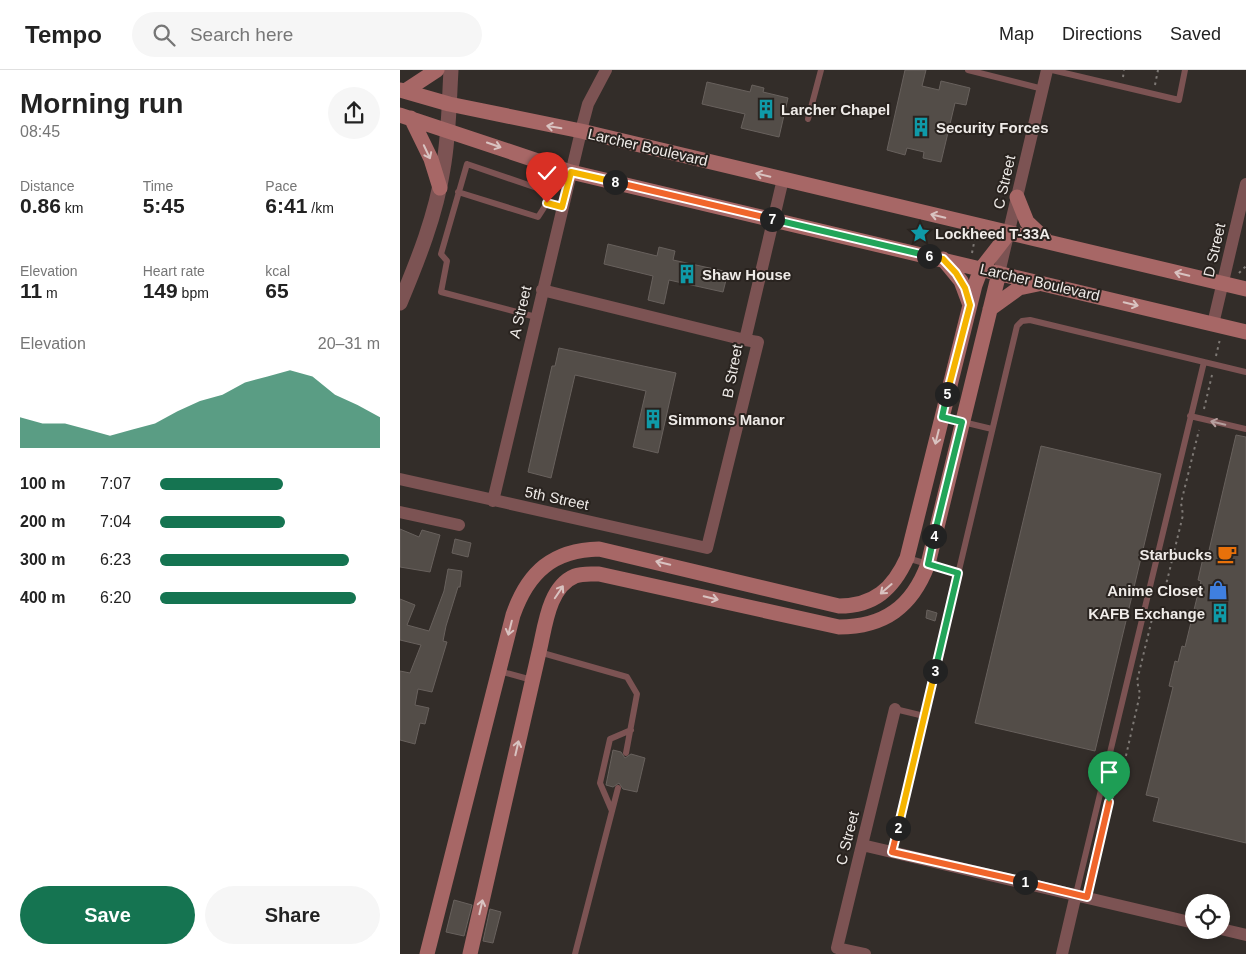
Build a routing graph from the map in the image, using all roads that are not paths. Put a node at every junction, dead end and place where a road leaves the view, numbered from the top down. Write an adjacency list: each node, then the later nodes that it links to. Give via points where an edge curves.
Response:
1 (437, 70): 10 (main road)
2 (451, 70): 11 (street)
3 (606, 70): 15 (street, A Street, via 588,104)
4 (820, 70): 13 (lane)
5 (968, 70): 9 (lane)
6 (1047, 70): 9 (street, C Street)
7 (1052, 70): 8 (lane, via 1178,100)
8 (1185, 70)
9 (1042, 89): 21 (street, C Street)
10 (403, 90): 11 (main road, Larcher Boulevard)
11 (449, 104): 14 (street); 15 (main road, Larcher Boulevard, one-way to 11)
12 (405, 116): 14 (main road, Larcher Boulevard); 19 (main road, one-way to 19, via 431,159)
13 (808, 119)
14 (448, 129): 16 (main road, Larcher Boulevard, one-way to 16); 19 (street)
15 (581, 131): 16 (street, A Street); 17 (main road, Larcher Boulevard, one-way to 15)
16 (571, 172): 23 (street, A Street); 24 (main road, Larcher Boulevard)
17 (783, 179): 24 (street, B Street); 25 (main road, Larcher Boulevard, one-way to 17)
18 (1246, 184): 31 (street, D Street)
19 (440, 188): 34 (street, via 427,234)
20 (458, 192): 22 (lane, via 538,217); 22 (lane, via 467,164 543,190); 37 (lane, via 442,254 447,261 441,292)
21 (1017, 197): 25 (street, C Street); 26 (main road, via 1027,222 1038,235)
22 (547, 203): 23 (lane)
23 (562, 207): 32 (street, A Street)
24 (773, 220): 27 (main road, Larcher Boulevard); 40 (street, B Street)
25 (1008, 233): 26 (main road, Larcher Boulevard); 28 (main road); 29 (street, C Street)
26 (1051, 243): 31 (main road, Larcher Boulevard, one-way to 26)
27 (943, 259): 28 (main road, Larcher Boulevard); 35 (main road, via 961,281)
28 (976, 263): 29 (main road, Larcher Boulevard); 35 (main road)
29 (999, 273): 30 (main road, Larcher Boulevard); 36 (main road)
30 (1044, 283): 36 (main road, via 1018,288); 38 (main road, Larcher Boulevard, one-way to 38)
31 (1222, 284): 33 (main road, Larcher Boulevard); 38 (street, D Street)
32 (542, 290): 37 (street, A Street); 40 (street)
33 (1246, 290)
34 (400, 303)
35 (970, 305): 44 (main road)
36 (990, 309): 45 (main road)
37 (536, 317): 49 (street, A Street)
38 (1217, 329): 39 (main road, Larcher Boulevard)
39 (1246, 332)
40 (745, 340): 52 (street, B Street, via 758,342)
41 (1204, 362): 42 (lane); 43 (lane); 46 (lane, via 1030,320 1022,321 1015,329)
42 (1246, 372)
43 (1190, 416): 47 (lane, one-way to 43); 67 (lane)
44 (942, 417): 45 (lane); 53 (main road, one-way to 53)
45 (962, 422): 46 (lane); 54 (main road)
46 (992, 429): 55 (lane)
47 (1246, 429)
48 (400, 479): 49 (street, 5th Street)
49 (494, 501): 52 (street, 5th Street)
50 (400, 512): 51 (street)
51 (459, 526)
52 (707, 548)
53 (907, 558): 54 (lane); 57 (main road, one-way to 57, via 893,584 884,593 860,604 839,606 614,550 576,550 549,562 527,585 513,615)
54 (928, 564): 55 (lane); 56 (main road, one-way to 54, via 551,606 566,582 576,576 613,575 825,625 856,627 872,624 900,609 911,598)
55 (958, 573): 60 (lane)
56 (540, 652): 58 (main road); 61 (lane, via 628,678 637,694)
57 (499, 671): 58 (lane); 71 (main road)
58 (533, 681): 72 (main road, one-way to 58)
59 (895, 709): 60 (lane); 65 (street, C Street)
60 (924, 716): 66 (lane)
61 (631, 730): 62 (lane); 64 (lane, via 610,739 600,783)
62 (626, 753)
63 (618, 788): 64 (lane)
64 (612, 811): 73 (lane)
65 (862, 845): 66 (street); 74 (street, C Street, via 837,948)
66 (892, 852): 67 (street)
67 (1081, 895): 68 (street); 75 (street)
68 (1185, 921)
69 (1230, 931): 70 (street)
70 (1246, 935)
71 (427, 954)
72 (470, 954)
73 (575, 954)
74 (865, 954)
75 (1062, 954)

